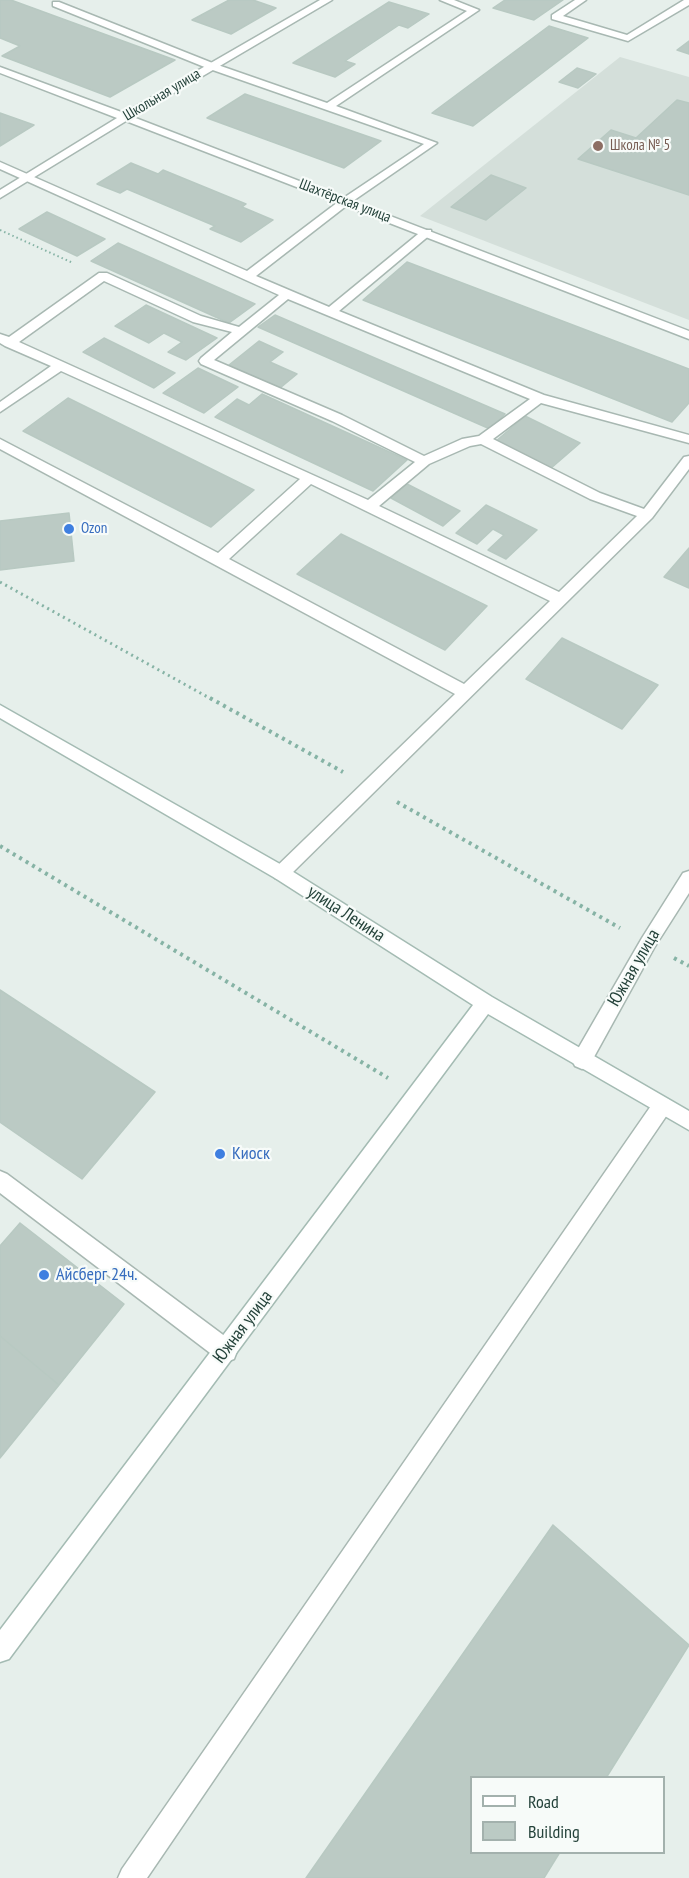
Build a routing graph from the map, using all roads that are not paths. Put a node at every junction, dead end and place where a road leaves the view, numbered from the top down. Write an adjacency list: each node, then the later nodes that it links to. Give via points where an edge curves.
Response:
1 (44, 0): 5 (street)
2 (327, 0): 7 (street, Школьная улица)
3 (445, 0): 9 (street, via 474,10)
4 (580, 0): 6 (street, via 555,17 628,38)
5 (61, 2): 7 (street)
6 (680, 3)
7 (211, 66): 9 (street); 10 (street, Школьная улица)
8 (0, 70): 10 (street, Шахтёрская улица)
9 (328, 107): 14 (street, via 432,143)
10 (124, 118): 12 (street, Школьная улица); 14 (street, Шахтёрская улица)
11 (0, 165): 12 (street)
12 (30, 177): 13 (street, Школьная улица); 16 (street)
13 (0, 195)
14 (346, 201): 15 (street, Шахтёрская улица); 16 (street)
15 (427, 232): 18 (street); 20 (street, Шахтёрская улица)
16 (248, 276): 17 (street)
17 (286, 294): 18 (street); 19 (street)
18 (331, 312): 23 (street)
19 (240, 331): 21 (street, via 197,319 103,276); 29 (street, via 205,361)
20 (689, 334)
21 (5, 340): 22 (street)
22 (61, 365): 24 (street); 30 (street)
23 (539, 398): 25 (street); 26 (street)
24 (0, 408)
25 (689, 439)
26 (483, 440): 29 (street, via 467,441); 32 (street, via 595,496)
27 (0, 442): 33 (street)
28 (689, 460): 32 (street)
29 (424, 461): 31 (street)
30 (310, 478): 31 (street); 33 (street)
31 (369, 507): 34 (street)
32 (647, 515): 34 (street)
33 (219, 560): 35 (street)
34 (560, 599): 35 (street)
35 (465, 692): 37 (street)
36 (0, 711): 37 (street, улица Ленина)
37 (281, 873): 39 (street, улица Ленина)
38 (689, 878): 40 (street, Южная улица)
39 (485, 1003): 40 (street, улица Ленина); 44 (street, Южная улица)
40 (582, 1060): 41 (street, улица Ленина)
41 (662, 1106): 42 (street, улица Ленина); 46 (street)
42 (689, 1121)
43 (2, 1187): 44 (street)
44 (226, 1351): 45 (street, Южная улица)
45 (0, 1650)
46 (131, 1878)

